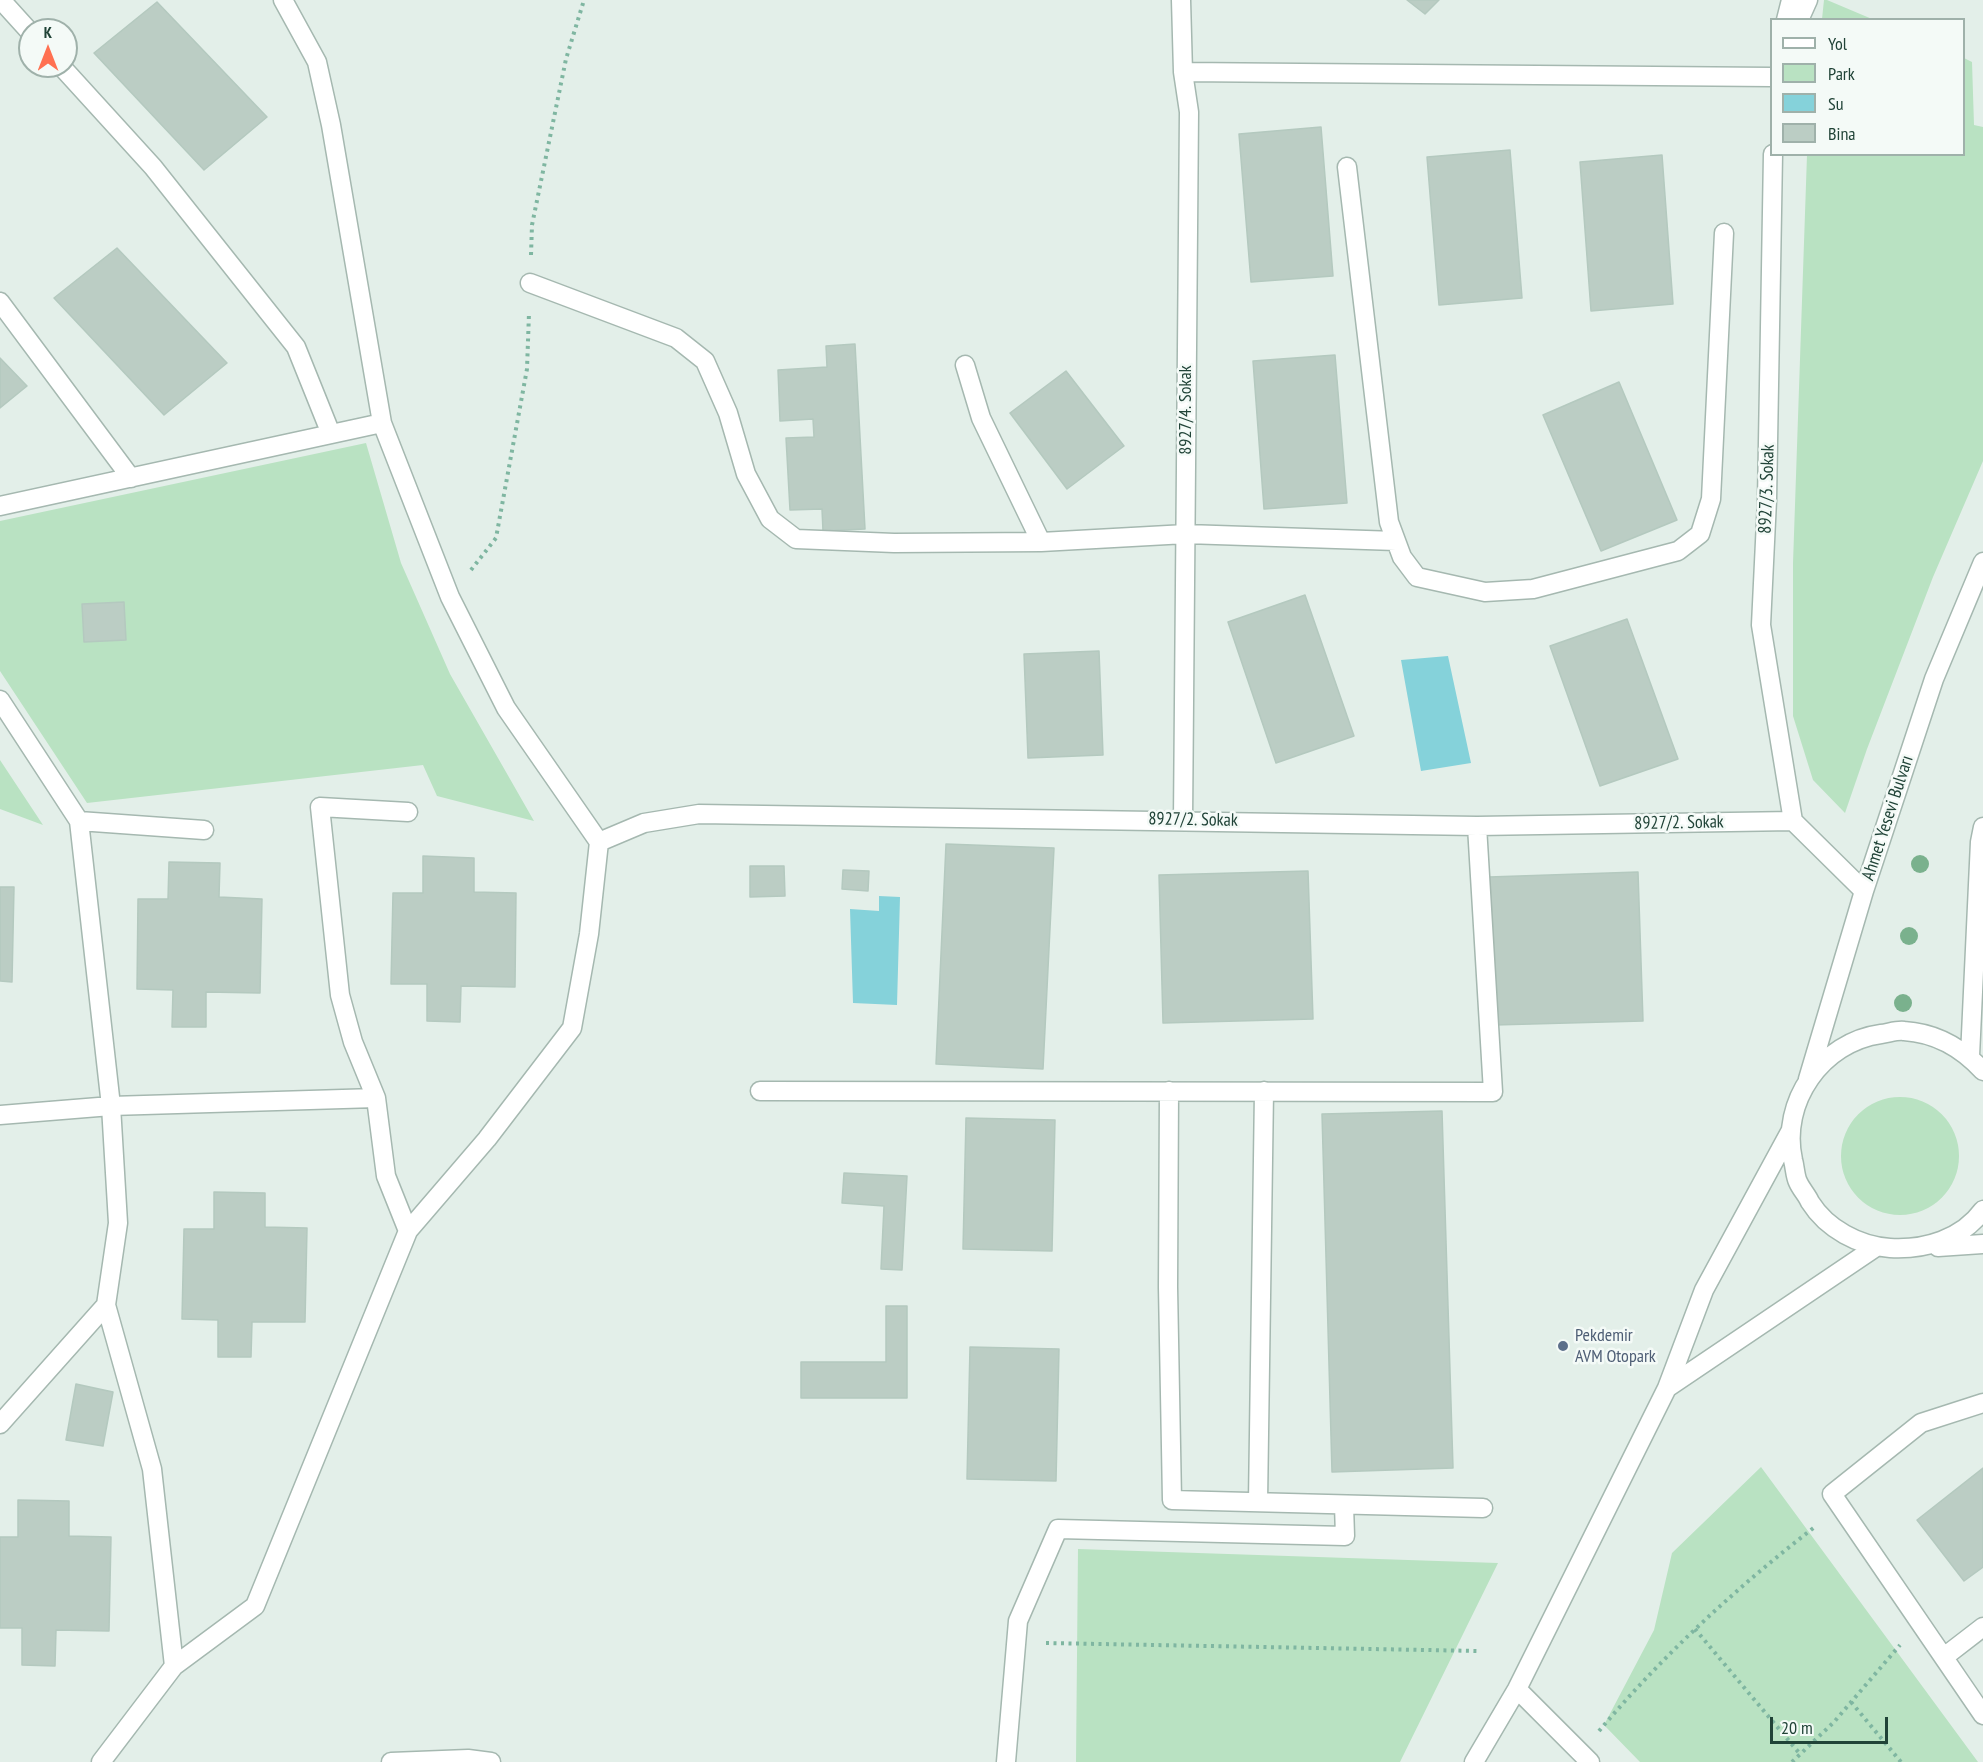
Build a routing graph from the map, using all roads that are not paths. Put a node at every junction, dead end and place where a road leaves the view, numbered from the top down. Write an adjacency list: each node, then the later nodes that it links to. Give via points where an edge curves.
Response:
1 (1, 0): 8 (street)
2 (283, 0): 18 (street, via 317,62)
3 (1181, 0): 9 (street, 8927/4. Sokak)
4 (1791, 0): 6 (street)
5 (1808, 0): 7 (street)
6 (1786, 18)
7 (1800, 18)
8 (18, 19)
9 (1183, 72): 10 (street); 22 (street, 8927/4. Sokak, via 1189,112)
10 (1770, 77)
11 (73, 78): 19 (street, via 153,167 296,347)
12 (1773, 156): 30 (street, 8927/3. Sokak, via 1761,625)
13 (1347, 167): 23 (street, via 1389,522)
14 (1724, 233): 23 (street, via 1711,499 1700,534 1678,551 1533,589 1485,592 1417,576 1402,557)
15 (530, 284): 24 (street, via 676,338 705,361 728,413 746,474 770,519 796,539)
16 (0, 302): 20 (street)
17 (965, 365): 24 (street, via 981,418)
18 (382, 423): 19 (street); 34 (street, via 450,597 506,708)
19 (331, 434): 20 (street)
20 (132, 477): 21 (street)
21 (0, 506)
22 (1186, 534): 23 (street); 24 (street); 28 (street, 8927/4. Sokak)
23 (1396, 541)
24 (1041, 542)
25 (1983, 562): 35 (street, Ahmet Yesevi Bulvarı, via 1934,679)
26 (0, 700): 29 (street)
27 (408, 812): 42 (street, via 320,807 340,995 353,1042)
28 (1184, 820): 31 (street, 8927/2. Sokak); 34 (street, 8927/2. Sokak, via 699,814 644,823)
29 (79, 821): 33 (street); 43 (street)
30 (1793, 821): 31 (street, 8927/2. Sokak); 35 (street)
31 (1478, 826): 41 (street, via 1492,1092)
32 (1983, 827): 36 (street)
33 (204, 830)
34 (599, 842): 47 (street, via 589,934 572,1028 487,1139)
35 (1864, 891): 38 (street, Ahmet Yesevi Bulvarı)
36 (1970, 1056): 37 (street); 38 (street, via 1939,1038 1903,1030 1866,1036 1834,1053)
37 (1983, 1071)
38 (1808, 1079): 45 (street, via 1793,1112)
39 (760, 1091): 40 (street)
40 (1170, 1091): 41 (street); 55 (street, via 1172,1500)
41 (1264, 1091): 55 (street)
42 (376, 1098): 43 (street); 47 (street, via 386,1176)
43 (111, 1106): 44 (street); 51 (street, via 118,1223)
44 (0, 1115)
45 (1791, 1130): 49 (street, via 1790,1147 1798,1182 1816,1211 1844,1234); 52 (street, via 1704,1290)
46 (1983, 1210): 50 (street, via 1976,1220 1946,1240)
47 (408, 1231): 60 (street, via 255,1606)
48 (1983, 1244): 50 (street)
49 (1876, 1247): 50 (street); 52 (street)
50 (1912, 1249)
51 (106, 1305): 54 (street); 60 (street, via 152,1469)
52 (1667, 1388): 61 (street)
53 (1983, 1403): 59 (street, via 1921,1423 1832,1494)
54 (0, 1424)
55 (1258, 1502): 56 (street)
56 (1344, 1505): 57 (street); 67 (street, via 1345,1536 1058,1529 1018,1621)
57 (1483, 1508)
58 (1983, 1627): 59 (street)
59 (1944, 1658): 62 (street)
60 (174, 1666): 64 (street)
61 (1517, 1689): 68 (street); 69 (street)
62 (1983, 1715)
63 (468, 1761): 65 (street); 66 (street)
64 (101, 1762)
65 (391, 1762)
66 (491, 1762)
67 (1006, 1762)
68 (1474, 1762)
69 (1590, 1762)

